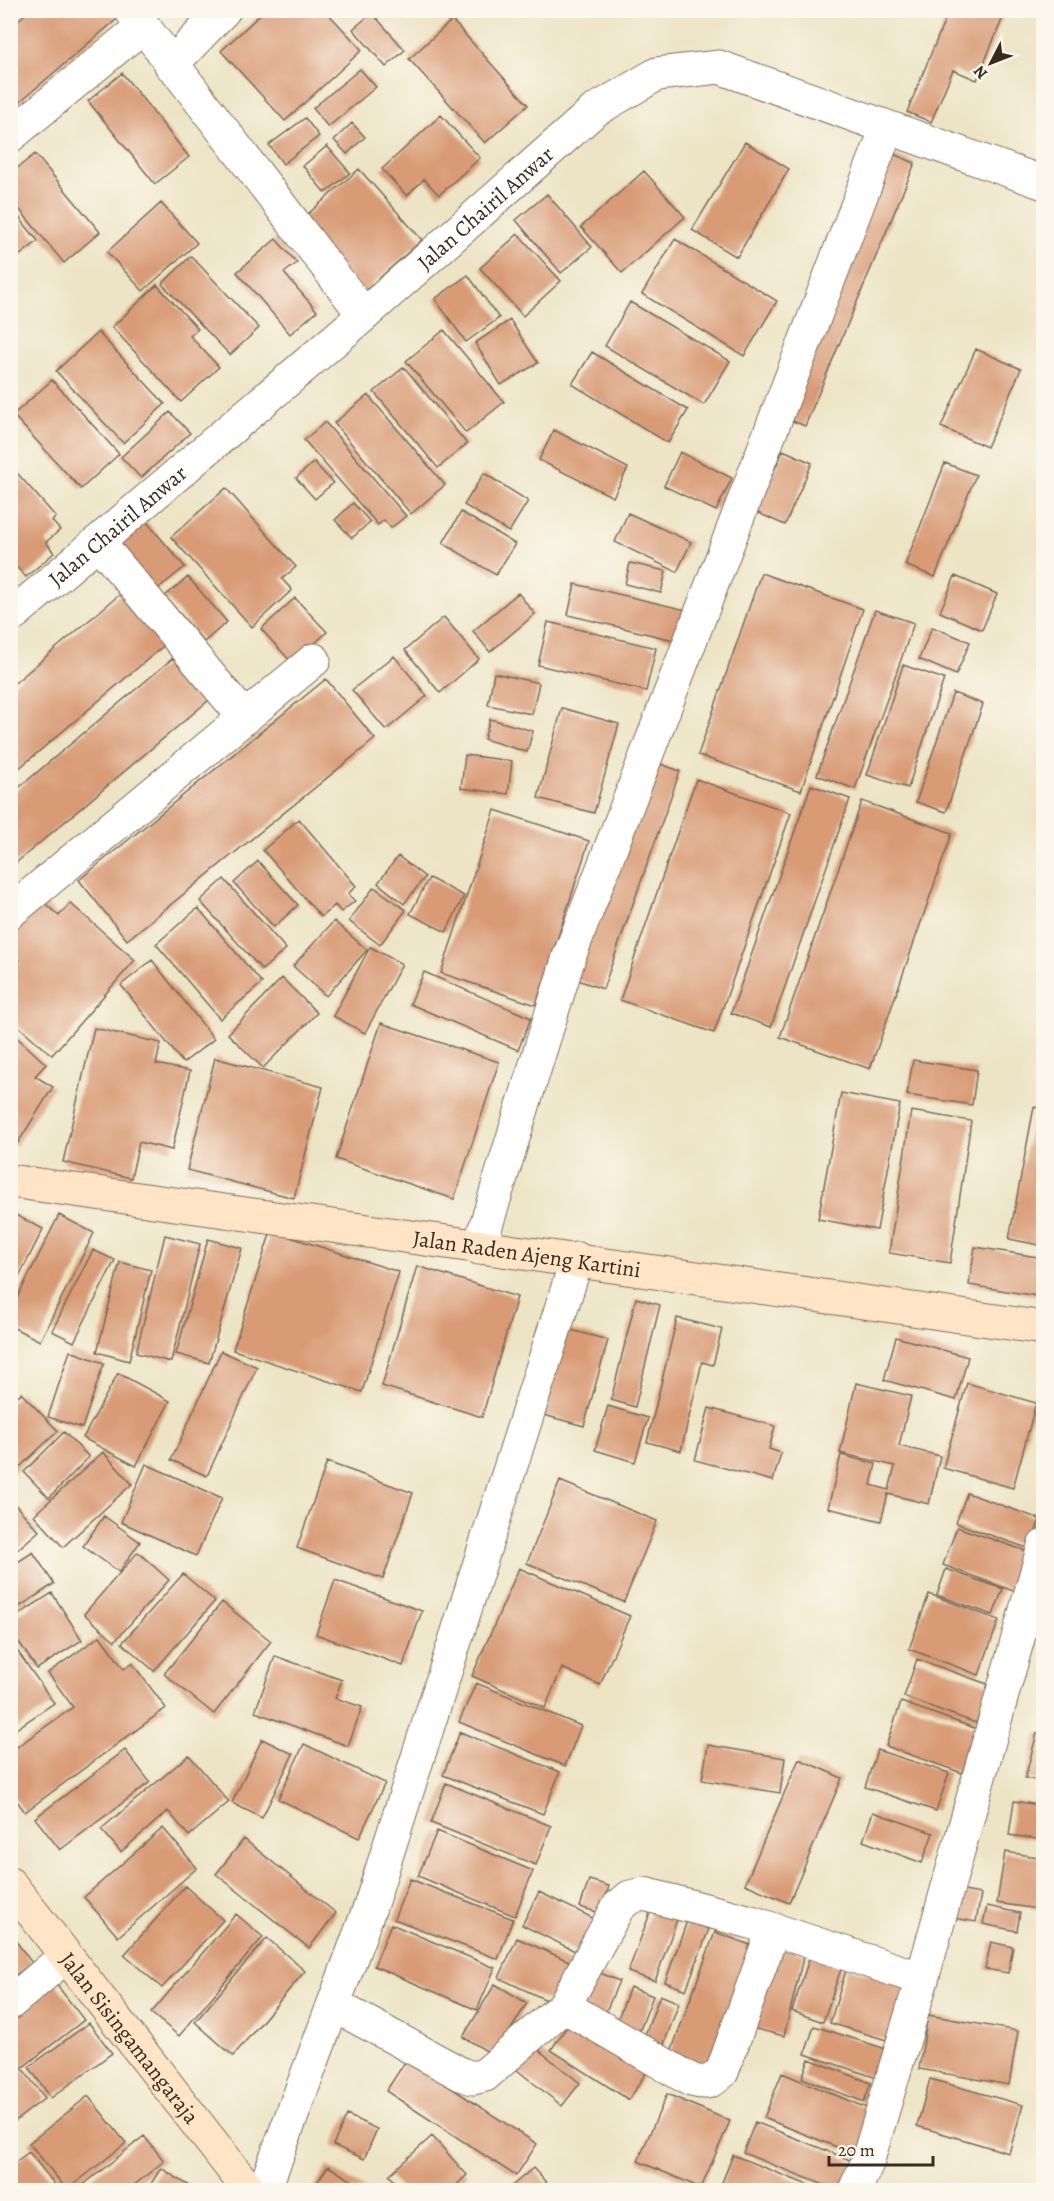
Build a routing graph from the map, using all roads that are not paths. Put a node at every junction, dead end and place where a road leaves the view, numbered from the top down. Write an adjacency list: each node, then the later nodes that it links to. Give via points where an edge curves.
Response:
1 (224, 10): 3 (street)
2 (137, 18): 3 (street); 5 (street)
3 (171, 65): 7 (street)
4 (887, 128): 6 (street, Jalan Chairil Anwar); 7 (street, Jalan Chairil Anwar, via 719,67 657,74 594,111); 14 (street, via 569,957)
5 (10, 136)
6 (1044, 183)
7 (364, 315): 8 (street, Jalan Chairil Anwar)
8 (98, 542): 9 (street, Jalan Chairil Anwar); 11 (street)
9 (10, 617)
10 (314, 660): 11 (street)
11 (245, 718): 12 (street)
12 (10, 912)
13 (10, 1181): 14 (street, Jalan Raden Ajeng Kartini)
14 (479, 1248): 15 (street, Jalan Raden Ajeng Kartini)
15 (577, 1259): 16 (street, Jalan Raden Ajeng Kartini); 23 (street, via 370,1907)
16 (1044, 1328)
17 (1044, 1546): 21 (street)
18 (10, 1884): 20 (street, Jalan Sisingamangaraja)
19 (773, 1930): 21 (street); 24 (street, via 644,1894 630,1897 607,1925); 24 (street, via 722,2072 713,2082 691,2080)
20 (66, 1956): 22 (street); 25 (street, Jalan Sisingamangaraja)
21 (922, 1979): 27 (street, via 867,2163)
22 (10, 2003)
23 (334, 2005): 24 (street, via 473,2078 485,2076); 26 (street)
24 (564, 2006)
25 (249, 2190)
26 (264, 2190)
27 (855, 2190)

